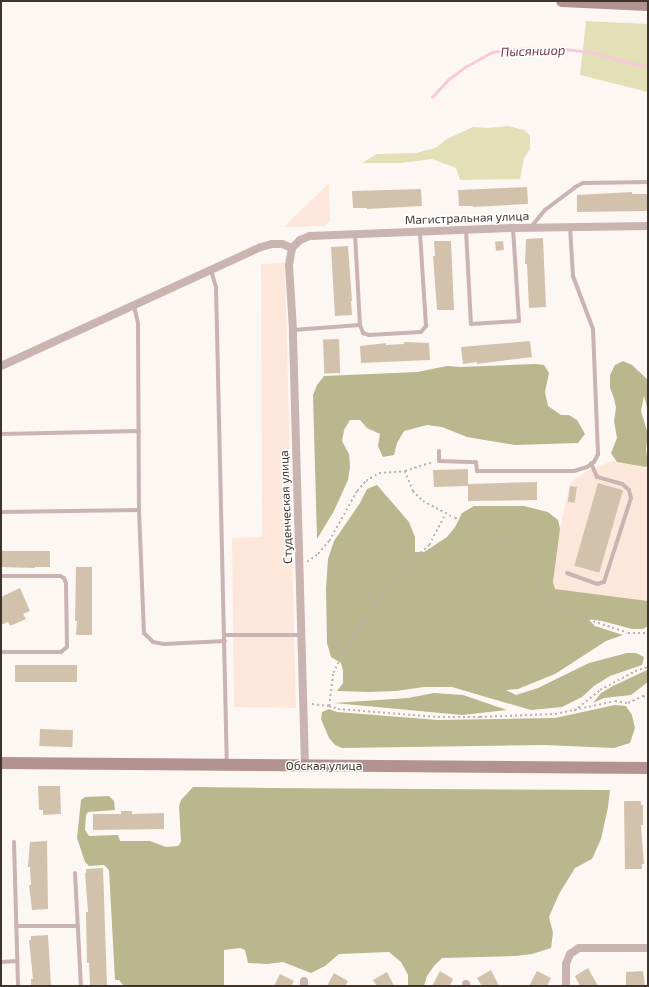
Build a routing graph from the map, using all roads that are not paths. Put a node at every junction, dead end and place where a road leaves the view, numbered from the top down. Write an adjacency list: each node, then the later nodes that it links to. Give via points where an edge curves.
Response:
1 (562, 1): 2 (street)
2 (648, 5)
3 (648, 182): 7 (lane, via 583,183 575,186 545,210)
4 (648, 226): 5 (street, Магистральная улица)
5 (570, 227): 7 (street, Магистральная улица); 20 (lane, via 573,276 593,329 598,454)
6 (513, 228): 7 (street, Магистральная улица); 8 (street, Магистральная улица); 8 (lane, via 519,321 471,324)
7 (531, 228)
8 (466, 230): 9 (street, Магистральная улица)
9 (420, 232): 10 (street, Магистральная улица); 14 (lane, via 426,326 421,332 369,335 363,333)
10 (355, 234): 11 (street, Магистральная улица, via 310,236 300,240); 14 (lane)
11 (292, 248): 12 (street, via 272,244); 15 (street, Студенческая улица, via 289,265)
12 (211, 270): 13 (street); 25 (lane, via 216,287)
13 (134, 306): 16 (street); 17 (lane, via 138,324)
14 (360, 325): 15 (lane)
15 (293, 330): 26 (street, Студенческая улица)
16 (1, 366)
17 (139, 430): 18 (lane); 21 (lane)
18 (1, 434)
19 (439, 451): 20 (lane, via 439,461 476,462 477,471 574,471)
20 (591, 463): 23 (lane, via 597,477 622,484 629,490 630,498 604,582 597,584)
21 (139, 510): 22 (lane); 27 (lane, via 144,633 153,642 164,644)
22 (1, 512)
23 (567, 574)
24 (1, 576): 28 (lane, via 64,578 67,647 61,652)
25 (225, 635): 26 (lane); 27 (lane)
26 (302, 635): 31 (street, Студенческая улица)
27 (225, 641): 30 (lane)
28 (1, 652)
29 (1, 763): 30 (street, Обская улица)
30 (227, 765): 31 (street, Обская улица)
31 (305, 766): 32 (street, Обская улица)
32 (648, 768)
33 (14, 842): 35 (lane)
34 (75, 873): 36 (lane)
35 (16, 926): 36 (lane); 38 (lane)
36 (78, 926): 41 (lane)
37 (648, 948): 42 (street, via 579,948 570,954 566,964)
38 (17, 961): 39 (lane); 40 (lane)
39 (1, 962)
40 (18, 986)
41 (81, 986)
42 (566, 986)

